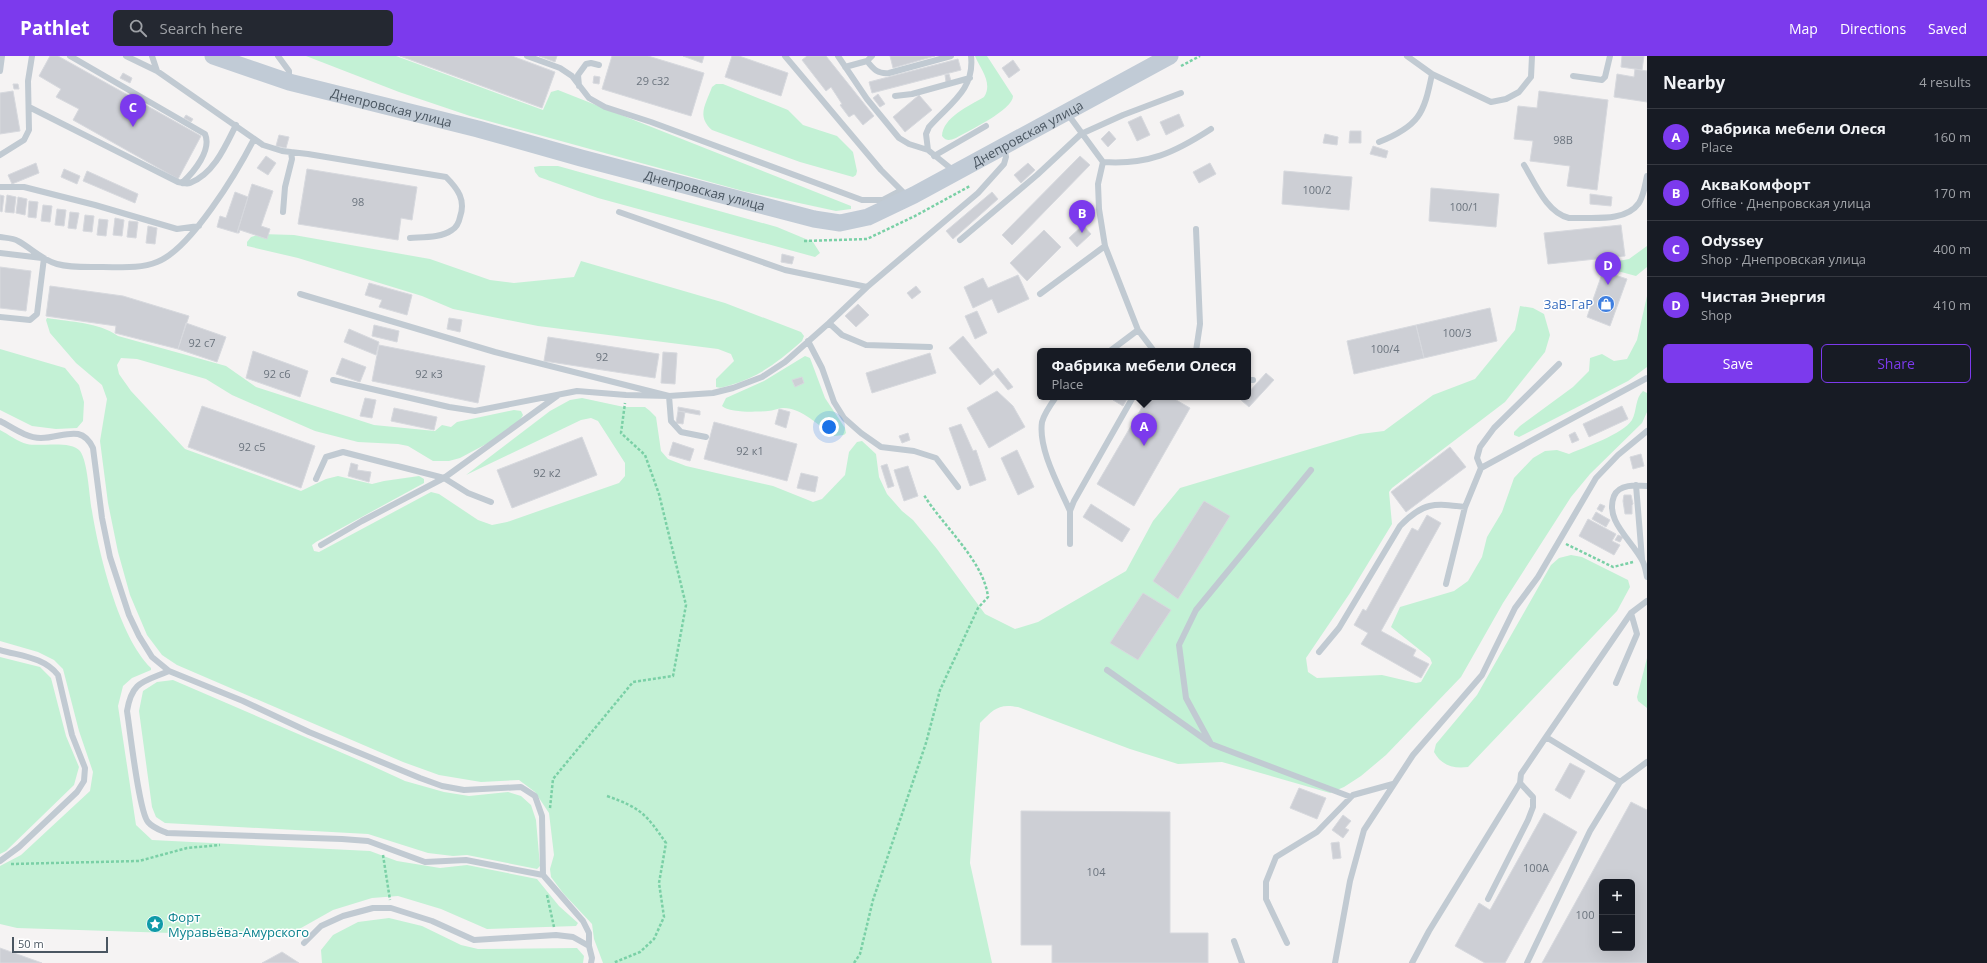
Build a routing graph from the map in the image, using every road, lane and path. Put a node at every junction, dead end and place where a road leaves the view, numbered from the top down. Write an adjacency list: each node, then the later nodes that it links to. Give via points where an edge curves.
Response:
1 (2, 56): 21 (lane)
2 (32, 56): 30 (lane, via 28,81)
3 (70, 56): 47 (lane, via 206,134 208,140 205,150)
4 (126, 56): 22 (lane)
5 (152, 56): 22 (lane)
6 (213, 56): 26 (main road, Днепровская улица)
7 (278, 56): 26 (lane, via 290,74)
8 (527, 56): 27 (lane, via 560,68 572,76)
9 (785, 56): 49 (lane)
10 (838, 56): 20 (lane)
11 (872, 56): 18 (lane)
12 (951, 56): 18 (lane, via 881,74)
13 (971, 56): 25 (lane, via 973,70)
14 (1170, 56): 31 (main road, Днепровская улица)
15 (1407, 56): 23 (lane)
16 (1532, 56): 23 (lane, via 1531,77 1519,92 1506,99 1492,102)
17 (1610, 56): 24 (lane, via 1602,80)
18 (867, 61): 20 (lane)
19 (599, 65): 27 (lane, via 586,64 578,75)
20 (845, 67): 39 (lane, via 899,138)
21 (0, 71)
22 (156, 71): 32 (lane)
23 (1432, 74): 37 (lane, via 1426,104 1419,116 1397,135)
24 (1573, 76)
25 (970, 78): 29 (lane, via 912,94); 39 (lane, via 964,90 929,127 926,134)
26 (289, 82): 49 (main road, Днепровская улица, via 478,129 814,219 851,222 868,217)
27 (580, 87): 49 (lane, via 590,98 605,107 862,200 883,200)
28 (1181, 93): 35 (lane)
29 (895, 96)
30 (30, 107): 41 (lane, via 29,130 24,140); 47 (lane)
31 (1067, 112): 35 (lane); 38 (main road, Днепровская улица)
32 (236, 124): 36 (lane); 47 (lane, via 225,147 211,167 200,178 189,184)
33 (986, 126): 42 (lane)
34 (1211, 129): 43 (lane, via 1188,144 1153,158 1125,164)
35 (1082, 134): 43 (lane); 56 (lane)
36 (254, 139): 40 (lane, via 263,145); 52 (lane)
37 (1379, 142)
38 (1004, 147): 45 (main road, Днепровская улица); 60 (lane, via 1004,164 987,184)
39 (928, 150): 42 (lane)
40 (291, 152): 50 (lane); 55 (lane, via 446,176 460,195 463,208 458,224 442,234)
41 (0, 155)
42 (934, 156): 45 (lane)
43 (1103, 162): 57 (lane, via 1098,184)
44 (1524, 165): 46 (lane, via 1551,206 1562,216 1570,218 1626,214 1639,203)
45 (956, 173): 49 (main road, Днепровская улица)
46 (1647, 176)
47 (182, 183)
48 (0, 187): 52 (lane, via 24,187 176,229)
49 (907, 193)
50 (283, 212)
51 (619, 212): 60 (lane, via 785,270)
52 (199, 226): 59 (lane, via 175,252 158,262 139,267 72,267)
53 (1196, 229): 70 (lane, via 1200,324)
54 (0, 237): 59 (lane, via 16,240)
55 (410, 238)
56 (960, 240)
57 (1104, 246): 62 (lane); 65 (lane)
58 (0, 253): 59 (lane)
59 (44, 258): 63 (lane, via 37,314 30,320)
60 (867, 286): 64 (lane)
61 (300, 294): 76 (lane, via 495,352)
62 (1040, 294)
63 (0, 317)
64 (829, 324): 66 (lane); 67 (lane, via 842,335 866,345)
65 (1138, 330): 68 (lane); 69 (lane)
66 (808, 341): 76 (lane, via 762,377 713,393); 88 (lane, via 822,368 834,402 844,418 881,447 914,451 936,458)
67 (930, 347)
68 (1114, 348)
69 (1152, 348)
70 (1196, 348)
71 (1559, 364): 82 (lane, via 1494,428 1480,446 1477,458)
72 (1647, 378): 82 (lane)
73 (333, 380): 74 (lane, via 442,406 475,411)
74 (558, 395): 75 (lane, via 577,391); 84 (lane)
75 (626, 395): 76 (lane); 114 (path, via 621,433 645,455 659,494 686,605 674,676 633,682 553,778)
76 (669, 396): 81 (lane, via 671,421 681,432)
77 (1054, 400): 92 (lane, via 1042,420 1041,436 1049,464)
78 (1131, 400): 92 (lane, via 1093,465)
79 (0, 421): 104 (lane, via 25,434 40,438 80,433 88,438 93,448 110,557 129,615 152,657)
80 (1647, 431): 93 (lane, via 1618,455 1596,478)
81 (706, 437)
82 (1481, 468): 91 (lane)
83 (1312, 470): 107 (lane, via 1196,610 1180,645 1186,698)
84 (444, 478): 85 (lane, via 343,452 326,457); 90 (lane, via 468,493); 95 (lane)
85 (316, 479)
86 (1636, 485): 87 (lane); 96 (lane); 96 (lane, via 1622,487 1614,494 1611,510)
87 (1647, 486)
88 (958, 487)
89 (924, 495): 129 (path, via 961,543 987,588 988,597 978,608 940,690 926,743 873,900 860,954)
90 (491, 502)
91 (1465, 507): 98 (lane); 102 (lane, via 1438,503 1411,515 1400,526 1339,628)
92 (1070, 511): 94 (lane)
93 (1560, 542): 96 (path, via 1613,567); 111 (lane, via 1515,608 1482,675 1413,755)
94 (1070, 544)
95 (321, 545)
96 (1641, 559): 97 (lane)
97 (1647, 576)
98 (1446, 584)
99 (1647, 601): 100 (lane)
100 (1631, 613): 105 (lane, via 1637,634); 106 (lane)
101 (0, 650): 117 (lane, via 40,660 58,675 72,735 85,768 84,781 77,792 19,847)
102 (1319, 652)
103 (1107, 670): 107 (lane)
104 (169, 671): 119 (lane, via 374,760 442,786 464,790 521,787 535,796 542,816); 119 (lane, via 133,688 127,711 142,805 147,822 156,829 167,833 368,841 426,862 466,860)
105 (1616, 683)
106 (1546, 737): 109 (lane); 110 (lane, via 1521,774)
107 (1211, 744): 113 (lane)
108 (1647, 762): 109 (lane)
109 (1620, 782): 133 (lane, via 1590,831)
110 (1520, 783): 120 (lane, via 1533,797 1533,806); 132 (lane)
111 (1393, 784): 113 (lane); 131 (lane, via 1364,830 1350,881)
112 (607, 796): 128 (path, via 628,803 647,815 666,843 659,883 664,917 654,939 640,952)
113 (1351, 797): 124 (lane, via 1317,832 1276,857 1272,864 1266,882 1266,899)
114 (550, 809)
115 (223, 845): 118 (path, via 187,848 139,861)
116 (382, 849): 121 (path)
117 (0, 861)
118 (7, 864)
119 (543, 875): 122 (path); 126 (lane, via 583,921 589,933)
120 (1488, 899)
121 (391, 908): 122 (lane, via 432,921 474,940); 125 (lane, via 373,908 343,916 321,926)
122 (556, 935): 126 (lane, via 573,937)
123 (1234, 941): 130 (lane)
124 (1287, 942)
125 (304, 943)
126 (589, 946): 127 (lane)
127 (591, 963)
128 (614, 963)
129 (854, 963)
130 (1242, 963)
131 (1335, 963)
132 (1412, 963)
133 (1527, 963)

